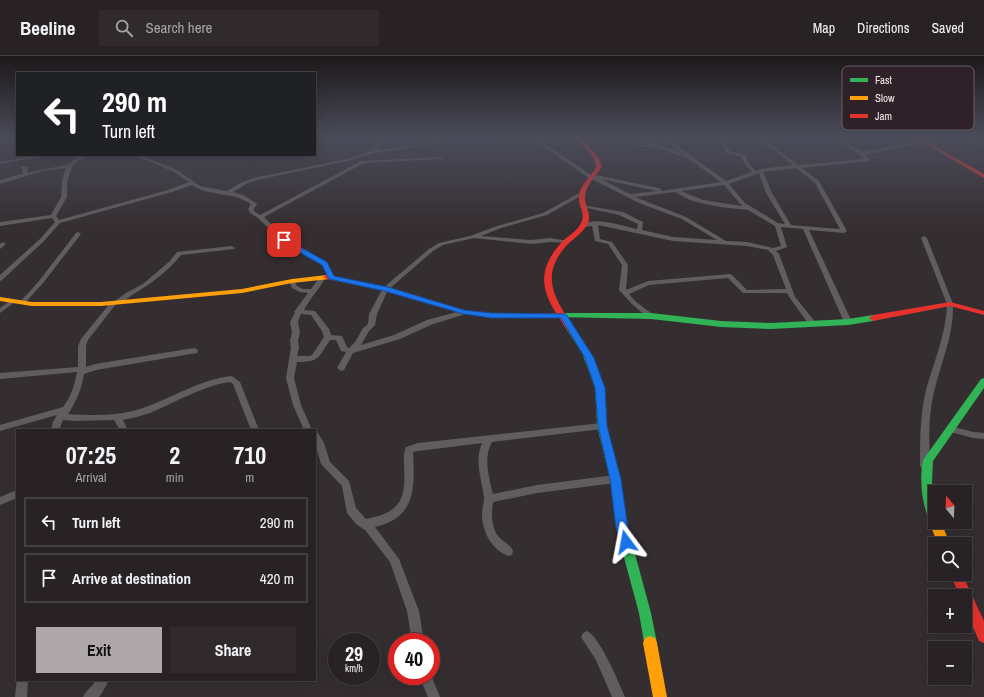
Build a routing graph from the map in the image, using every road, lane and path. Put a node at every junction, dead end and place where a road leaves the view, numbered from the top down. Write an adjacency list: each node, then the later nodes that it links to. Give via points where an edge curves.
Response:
1 (70, 166): 30 (street, via 65,179 64,197)
2 (23, 167): 17 (street, via 26,168)
3 (45, 167): 15 (street)
4 (64, 167): 15 (street)
5 (165, 167): 21 (street, via 182,174)
6 (314, 167): 26 (street, via 256,179)
7 (353, 167): 31 (street)
8 (577, 167): 18 (street)
9 (598, 167): 18 (street)
10 (703, 167): 22 (street)
11 (750, 167): 16 (street)
12 (808, 167): 14 (street)
13 (968, 167): 19 (street)
14 (798, 168): 16 (street); 38 (street, via 818,182 844,231)
15 (44, 170): 17 (street)
16 (757, 171): 22 (street, via 749,177); 37 (street)
17 (24, 175): 20 (street)
18 (591, 176): 24 (street); 25 (street); 27 (street)
19 (984, 176)
20 (0, 182)
21 (191, 183): 26 (street); 32 (street)
22 (725, 183): 23 (street); 29 (street)
23 (675, 190): 24 (street); 29 (street, via 687,198 709,204)
24 (661, 191): 27 (street)
25 (583, 192): 28 (street); 41 (street, via 550,212)
26 (228, 193): 31 (street, via 246,198 254,204 251,211)
27 (630, 196): 44 (street, via 684,218 709,235)
28 (585, 206): 35 (street, via 587,214); 39 (street, via 621,213 636,219 641,223)
29 (749, 208): 36 (street)
30 (53, 216): 32 (street); 34 (street)
31 (260, 217): 47 (street, via 284,240 326,265)
32 (58, 222): 48 (street)
33 (595, 223): 35 (street); 39 (street); 53 (street, via 597,240 610,243 625,265 622,286)
34 (0, 224)
35 (584, 225): 43 (street)
36 (776, 225): 37 (street); 46 (street, via 784,247)
37 (789, 226): 38 (street)
38 (805, 227): 64 (street)
39 (639, 231): 44 (street, via 672,239)
40 (78, 234): 55 (street, via 41,282)
41 (473, 236): 43 (street, via 531,242); 50 (street, via 436,247)
42 (924, 238): 57 (street)
43 (566, 242): 62 (street, via 549,269 545,286 549,296)
44 (727, 243): 46 (street)
45 (232, 248): 56 (street, via 179,252 172,262 148,282)
46 (773, 250): 52 (street)
47 (327, 278): 49 (street); 50 (street); 51 (street)
48 (0, 279)
49 (292, 281): 51 (street, via 294,288); 56 (street, via 242,291)
50 (385, 289): 60 (street); 68 (street, via 373,314 371,325)
51 (314, 291): 59 (street)
52 (790, 292): 53 (street, via 745,292 730,276 648,283); 65 (street)
53 (625, 293): 63 (street)
54 (0, 299): 55 (street)
55 (17, 302): 56 (street); 58 (street)
56 (115, 302): 71 (street, via 85,339 82,346)
57 (950, 304): 61 (street); 64 (street); 86 (street, via 949,326 930,391)
58 (0, 311)
59 (298, 312): 66 (street, via 313,314); 69 (street, via 294,322 296,333)
60 (464, 312): 62 (street, via 491,315); 68 (street)
61 (984, 313)
62 (564, 315): 63 (street); 76 (street, via 597,377)
63 (651, 316): 65 (street, via 734,325)
64 (848, 322): 65 (street)
65 (813, 324)
66 (328, 337): 68 (street, via 339,338 344,349); 69 (street, via 315,357)
67 (194, 351): 71 (street)
68 (350, 351): 70 (street)
69 (293, 359): 81 (street, via 290,378 297,405)
70 (341, 368)
71 (81, 370): 72 (street); 74 (street, via 74,397)
72 (0, 376)
73 (984, 381): 82 (street)
74 (64, 412): 75 (street, via 68,418); 77 (street); 78 (street)
75 (117, 418): 79 (street); 80 (street, via 134,414 222,380 232,379 236,382)
76 (602, 426): 85 (street); 87 (street)
77 (0, 428)
78 (55, 429)
79 (123, 429)
80 (255, 429)
81 (308, 429)
82 (950, 429): 83 (street); 86 (street, via 932,452)
83 (984, 436)
84 (316, 437): 92 (street, via 326,464 346,484 351,510)
85 (489, 440): 90 (street, via 485,444 484,484); 92 (street, via 409,450 410,482 406,503 400,511 386,519)
86 (925, 468): 88 (street)
87 (615, 479): 90 (street, via 537,489); 105 (street, via 622,528 644,613)
88 (928, 492)
89 (16, 494): 91 (street)
90 (490, 499): 93 (street, via 486,512 490,528 494,539)
91 (0, 501)
92 (365, 524): 95 (street, via 394,559 413,611)
93 (508, 551)
94 (959, 581): 96 (street)
95 (417, 633)
96 (984, 636)
97 (587, 637): 104 (street, via 600,656)
98 (22, 681): 101 (street)
99 (102, 681): 102 (street)
100 (429, 685): 103 (street)
101 (21, 697)
102 (89, 697)
103 (434, 697)
104 (619, 697)
105 (660, 697)

